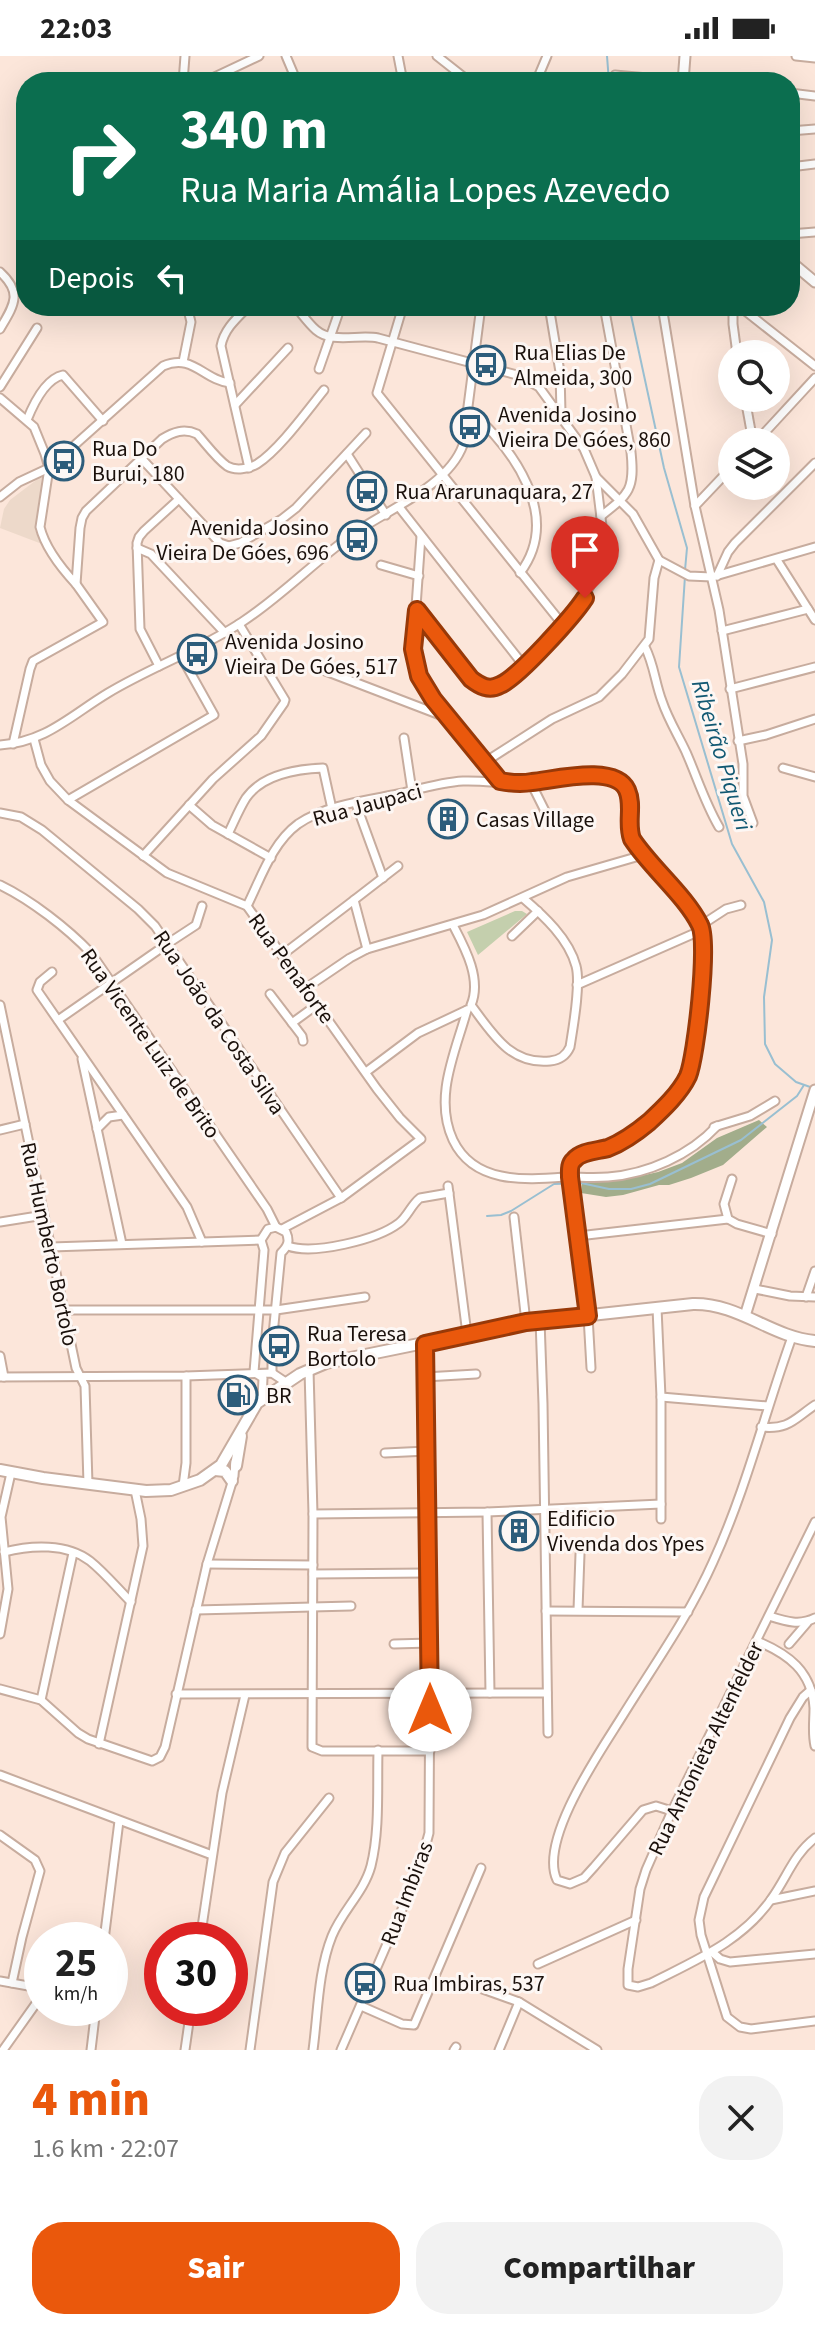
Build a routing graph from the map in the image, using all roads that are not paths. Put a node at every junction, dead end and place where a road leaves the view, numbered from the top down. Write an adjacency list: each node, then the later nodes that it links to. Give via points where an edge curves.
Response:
1 (259, 56): 5 (street)
2 (437, 56): 6 (street)
3 (796, 56): 4 (street)
4 (815, 58)
5 (225, 72)
6 (457, 72)
7 (0, 272): 20 (street, via 15,293)
8 (190, 316): 25 (street)
9 (240, 316): 30 (street, via 221,346)
10 (304, 316): 21 (street)
11 (338, 316): 21 (street)
12 (400, 316): 23 (street)
13 (480, 316): 26 (street)
14 (551, 316): 36 (street)
15 (606, 316): 51 (street, via 632,464)
16 (664, 316): 52 (street)
17 (734, 316): 22 (street)
18 (749, 316): 27 (street)
19 (37, 328): 31 (street)
20 (0, 329)
21 (330, 338): 23 (street, via 360,336); 28 (street)
22 (735, 340)
23 (392, 343): 26 (street); 46 (street, via 377,393)
24 (288, 348): 34 (street)
25 (183, 362): 30 (street); 38 (street, via 160,368)
26 (474, 365): 35 (street); 36 (street, via 532,381)
27 (815, 366)
28 (319, 369)
29 (815, 378): 39 (street)
30 (230, 383): 34 (street)
31 (0, 387)
32 (324, 390): 45 (street, via 280,442)
33 (0, 398): 37 (street)
34 (235, 405): 45 (street)
35 (468, 409): 46 (street, via 460,453); 62 (street, via 520,469 533,498 535,542)
36 (561, 416): 47 (street)
37 (27, 420): 38 (street, via 52,379 63,375); 44 (street, via 38,434)
38 (103, 421): 44 (street)
39 (767, 428)
40 (366, 433): 41 (street)
41 (347, 454): 50 (street, via 296,508 234,546 220,543); 54 (street)
42 (141, 458): 45 (street, via 171,433 184,431 197,434 226,465); 50 (street); 65 (street, via 82,518)
43 (815, 463): 64 (street, via 735,543)
44 (49, 468): 49 (street); 65 (street, via 40,527)
45 (249, 468)
46 (442, 474): 53 (street); 62 (street)
47 (596, 477): 51 (street); 55 (street)
48 (718, 482): 52 (street)
49 (0, 497)
50 (179, 499): 58 (street, via 139,537)
51 (622, 501): 55 (street); 60 (street)
52 (695, 506): 64 (street)
53 (399, 507): 54 (street); 56 (street)
54 (386, 515): 69 (street, via 333,549)
55 (601, 516): 70 (street, via 601,549 593,581)
56 (421, 536): 63 (street); 76 (street)
57 (815, 547): 59 (street)
58 (137, 548): 72 (street, via 151,554); 75 (street, via 140,629)
59 (777, 560): 64 (street); 66 (street)
60 (662, 562): 64 (street, via 689,576); 73 (street, via 654,578 651,633)
61 (381, 565): 63 (street)
62 (520, 573): 70 (street)
63 (419, 576): 67 (street)
64 (714, 576): 71 (street)
65 (76, 584): 85 (street, via 103,622 33,661)
66 (808, 609): 68 (street); 71 (street)
67 (417, 610): 76 (street, via 481,686 506,682); 80 (street, via 416,668)
68 (815, 620)
69 (239, 624): 72 (street); 95 (street, via 285,700 261,736)
70 (563, 625): 76 (street)
71 (722, 631): 79 (street)
72 (225, 633): 74 (street)
73 (645, 647): 87 (street, via 608,690); 100 (street, via 660,698)
74 (181, 656): 75 (street); 93 (street, via 214,715)
75 (159, 666): 83 (street)
76 (524, 666)
77 (315, 667): 80 (street)
78 (815, 667): 79 (street)
79 (730, 689): 84 (street)
80 (450, 719): 87 (street)
81 (815, 719): 84 (street)
82 (404, 738): 92 (street)
83 (34, 739): 85 (street); 93 (street, Rua Penaforte, via 41,765)
84 (738, 741): 99 (street, via 743,796)
85 (13, 744): 86 (street)
86 (0, 745)
87 (485, 762): 90 (street)
88 (783, 768): 89 (street)
89 (815, 777)
90 (500, 781): 91 (street, Rua Jaupaci); 92 (street, Rua Jaupaci, via 459,781)
91 (531, 783): 98 (street); 102 (street, Rua Jaupaci, via 599,775 617,779 629,797 630,835)
92 (412, 791): 94 (street, Rua Jaupaci)
93 (68, 800): 103 (street, Rua Penaforte)
94 (356, 804): 96 (street, Rua Jaupaci); 106 (street)
95 (189, 805): 101 (street); 103 (street)
96 (332, 809): 101 (street, via 323,768 291,773 260,784); 104 (street, Rua Jaupaci, via 296,825)
97 (0, 813): 117 (street, Rua João da Costa Silva, via 21,817 42,830 147,918)
98 (551, 823)
99 (753, 823)
100 (719, 827)
101 (228, 834): 104 (street)
102 (643, 855): 108 (street, via 567,877); 115 (street, Rua Jaupaci)
103 (143, 856): 112 (street, Rua Penaforte, via 176,878)
104 (271, 858): 112 (street, Rua Jaupaci)
105 (398, 866): 106 (street)
106 (383, 878): 109 (street)
107 (0, 885): 122 (street, Rua Vicente Luiz de Brito, via 81,942)
108 (523, 898): 113 (street); 114 (street)
109 (354, 900): 118 (street); 120 (street)
110 (741, 905): 115 (street, via 726,909)
111 (202, 906): 117 (street, via 196,925)
112 (247, 906): 120 (street, Rua Penaforte)
113 (538, 911): 116 (street); 123 (street, via 571,954)
114 (453, 925): 118 (street); 128 (street, via 472,969 475,988)
115 (701, 928): 123 (street); 141 (street, via 703,966 687,1079 631,1135 574,1159)
116 (512, 936)
117 (167, 944): 142 (street, Rua João da Costa Silva)
118 (367, 949): 124 (street)
119 (157, 951): 122 (street)
120 (282, 955): 124 (street, Rua Penaforte)
121 (52, 972): 129 (street, via 37,990)
122 (111, 982): 129 (street); 147 (street, Rua Vicente Luiz de Brito)
123 (577, 985): 128 (street, via 570,1047 555,1060 512,1053)
124 (306, 988): 126 (street, Rua Penaforte)
125 (270, 994): 130 (street)
126 (318, 1004): 130 (street); 133 (street, Rua Penaforte)
127 (0, 1005): 137 (street, Rua Humberto Bortolo)
128 (469, 1007): 133 (street, via 418,1033); 141 (street, via 445,1090 453,1141 463,1156 494,1176)
129 (58, 1020): 132 (street)
130 (292, 1023): 131 (street)
131 (303, 1041)
132 (82, 1055): 136 (street); 138 (street)
133 (366, 1072): 142 (street, Rua Penaforte, via 421,1139)
134 (814, 1097): 148 (street)
135 (775, 1101): 141 (street, via 717,1126 685,1152 635,1172)
136 (123, 1115): 138 (street, via 109,1117); 151 (street, via 187,1207)
137 (25, 1124): 139 (street); 143 (street, Rua Humberto Bortolo)
138 (97, 1129): 152 (street)
139 (0, 1130)
140 (732, 1179): 145 (street, via 724,1204)
141 (571, 1183): 149 (street)
142 (341, 1198): 147 (street)
143 (44, 1215): 146 (street); 154 (street, Rua Humberto Bortolo)
144 (514, 1217): 168 (street)
145 (728, 1219): 148 (street); 149 (street)
146 (0, 1222)
147 (279, 1228): 150 (street, via 268,1229); 153 (street, via 288,1236)
148 (772, 1234): 158 (street)
149 (578, 1236): 165 (street)
150 (261, 1240): 151 (street); 155 (street)
151 (202, 1242): 152 (street)
152 (122, 1244): 154 (street)
153 (288, 1246): 156 (street); 169 (street, via 306,1249 367,1238 401,1222 420,1198 449,1189)
154 (51, 1247): 163 (street, Rua Humberto Bortolo)
155 (264, 1250): 156 (street); 162 (street)
156 (281, 1253): 164 (street)
157 (815, 1271): 160 (street)
158 (755, 1289): 160 (street); 166 (street)
159 (365, 1297): 164 (street)
160 (811, 1297)
161 (657, 1308): 165 (main road); 166 (main road, via 713,1304); 184 (street)
162 (259, 1309): 163 (street); 164 (street); 176 (street)
163 (64, 1310): 179 (street, Rua Humberto Bortolo)
164 (276, 1310): 177 (street)
165 (588, 1316): 167 (main road); 174 (street)
166 (745, 1316): 170 (main road)
167 (540, 1320): 168 (main road); 200 (street)
168 (526, 1322): 169 (main road)
169 (467, 1334): 172 (main road)
170 (792, 1337): 171 (main road); 187 (street)
171 (815, 1341)
172 (425, 1344): 175 (main road); 182 (street, Rua Imbiras)
173 (0, 1356): 181 (street)
174 (591, 1368)
175 (309, 1370): 183 (main road); 203 (street)
176 (254, 1372): 177 (street); 180 (street); 185 (street, via 263,1378)
177 (272, 1373): 183 (street)
178 (476, 1374): 182 (street)
179 (82, 1375): 180 (street); 181 (street); 196 (street, Rua Humberto Bortolo)
180 (186, 1376): 197 (street)
181 (2, 1377)
182 (425, 1377): 190 (street, Rua Imbiras)
183 (287, 1383): 185 (main road)
184 (661, 1397): 187 (street); 199 (street)
185 (262, 1399): 188 (main road)
186 (815, 1405): 189 (street, via 787,1426)
187 (768, 1406): 189 (street)
188 (243, 1424): 192 (main road); 195 (main road)
189 (761, 1427): 218 (street, via 721,1545)
190 (427, 1451): 191 (street); 202 (street, Rua Imbiras)
191 (385, 1453)
192 (228, 1454): 193 (main road); 195 (street)
193 (215, 1470): 195 (main road); 197 (main road)
194 (6, 1472): 196 (main road); 206 (street)
195 (234, 1474): 209 (street)
196 (88, 1484): 198 (main road)
197 (183, 1486): 198 (main road, via 162,1492)
198 (135, 1490): 212 (street, via 143,1546)
199 (661, 1504): 200 (street); 204 (street)
200 (545, 1510): 201 (street); 217 (street)
201 (487, 1512): 202 (street); 232 (street)
202 (427, 1513): 203 (street); 211 (street, Rua Imbiras)
203 (313, 1514): 210 (street)
204 (661, 1519)
205 (815, 1522): 219 (street, Rua Antonieta Altenfelder)
206 (4, 1552): 207 (street, via 36,1546); 223 (street, via 8,1589)
207 (73, 1553): 212 (street, via 90,1561); 238 (street)
208 (580, 1554): 216 (street)
209 (207, 1564): 210 (street); 215 (street)
210 (313, 1570): 211 (street); 214 (street)
211 (428, 1573): 226 (street, Rua Imbiras)
212 (131, 1602): 240 (street)
213 (351, 1606): 214 (street)
214 (313, 1608): 215 (street); 235 (street)
215 (196, 1610): 234 (street)
216 (578, 1610): 217 (street); 218 (street)
217 (546, 1611): 233 (street)
218 (688, 1612): 246 (street, via 569,1807 555,1850 557,1880 570,1884 584,1878 643,1810 656,1806)
219 (769, 1616): 221 (street); 225 (street, Rua Antonieta Altenfelder)
220 (815, 1618): 222 (street)
221 (785, 1621): 222 (street); 224 (street)
222 (807, 1623): 224 (street)
223 (0, 1634)
224 (791, 1640): 228 (street); 229 (street)
225 (757, 1641): 228 (street); 246 (street, Rua Antonieta Altenfelder)
226 (430, 1643): 227 (street); 236 (street, Rua Imbiras)
227 (394, 1644)
228 (777, 1650): 229 (street)
229 (792, 1660): 231 (street)
230 (0, 1689): 238 (street)
231 (811, 1690): 241 (street); 257 (street, via 790,1718 704,1897 699,1920)
232 (490, 1693): 233 (street); 236 (street)
233 (547, 1693): 239 (street)
234 (176, 1694): 237 (street); 240 (street, via 163,1753 152,1761)
235 (313, 1694): 236 (street); 237 (street); 242 (street, via 312,1747)
236 (429, 1694): 243 (street, Rua Imbiras)
237 (245, 1695): 250 (street)
238 (41, 1700): 240 (street)
239 (548, 1733)
240 (99, 1744)
241 (815, 1746)
242 (378, 1750): 243 (street); 274 (street, via 371,1865 325,1957)
243 (430, 1751): 265 (street, Rua Imbiras, via 425,1851)
244 (0, 1775): 247 (street)
245 (329, 1798): 273 (street, via 285,1853 273,1882)
246 (672, 1811): 254 (street, Rua Antonieta Altenfelder, via 646,1870)
247 (119, 1821): 250 (street); 255 (street)
248 (0, 1835): 261 (street, via 35,1860 40,1871)
249 (815, 1838): 253 (street, via 800,1851)
250 (212, 1855): 256 (street)
251 (481, 1868): 265 (street, via 414,2025)
252 (815, 1891): 253 (street)
253 (771, 1900): 257 (street)
254 (636, 1920): 257 (street, Rua Antonieta Altenfelder, via 628,1985 645,1985); 259 (street)
255 (106, 1922)
256 (203, 1922)
257 (710, 1953): 258 (street, via 730,1962); 267 (street, via 733,2023 751,2029)
258 (815, 1954)
259 (538, 1964)
260 (0, 1981): 261 (street)
261 (12, 1983): 262 (street)
262 (24, 1985)
263 (477, 1987): 264 (street)
264 (519, 2002): 276 (street); 277 (street)
265 (361, 2006): 275 (street, Rua Imbiras)
266 (24, 2020): 270 (street)
267 (815, 2021)
268 (94, 2026): 271 (street)
269 (188, 2026): 272 (street)
270 (3, 2050)
271 (91, 2050)
272 (185, 2050)
273 (250, 2050)
274 (313, 2050)
275 (341, 2050)
276 (499, 2050)
277 (597, 2050)

